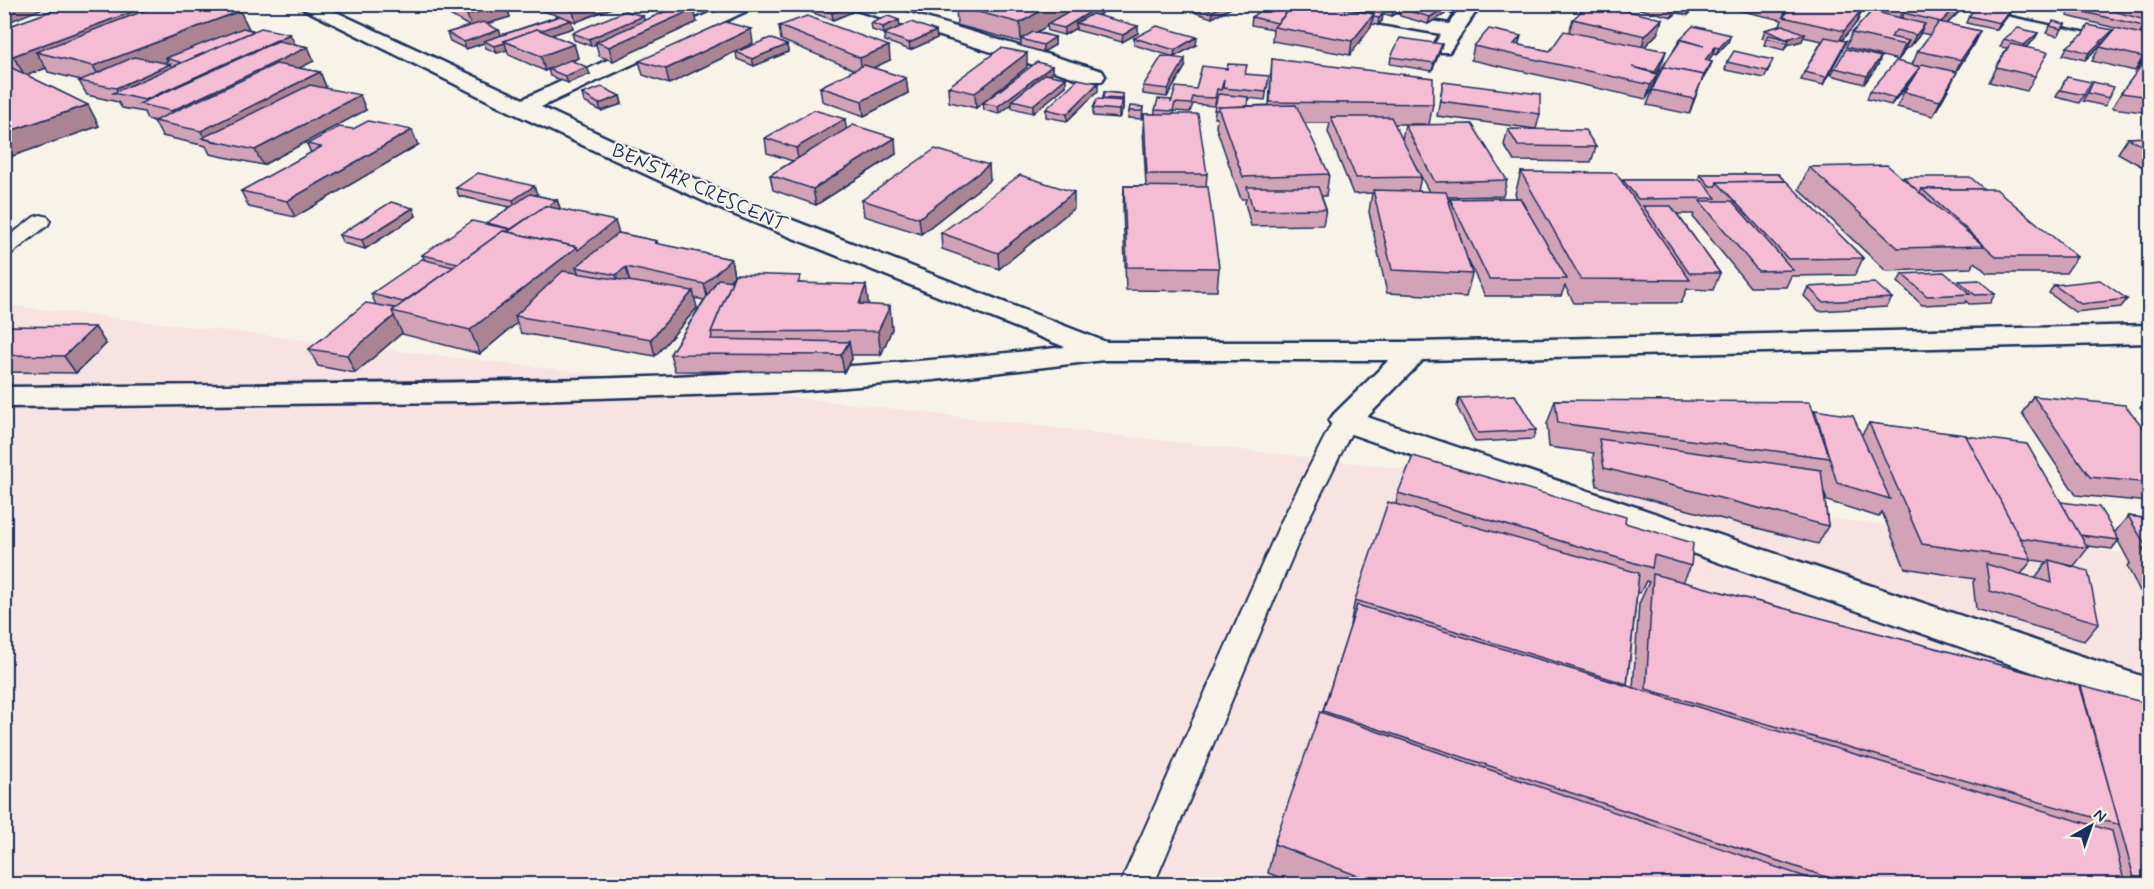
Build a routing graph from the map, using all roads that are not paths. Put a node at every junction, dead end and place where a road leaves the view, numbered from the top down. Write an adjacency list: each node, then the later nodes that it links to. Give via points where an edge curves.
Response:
1 (303, 4): 11 (street, BENSTAR CRESCENT)
2 (746, 4): 11 (street)
3 (857, 4): 10 (street)
4 (1302, 4): 7 (street)
5 (1472, 4): 7 (street)
6 (1990, 4): 8 (street)
7 (1455, 31): 9 (street)
8 (2150, 38)
9 (1441, 50)
10 (1094, 76)
11 (521, 108): 15 (street, BENSTAR CRESCENT, via 732,205)
12 (41, 221): 13 (lane)
13 (4, 250)
14 (2150, 334): 16 (street)
15 (1104, 351): 16 (street); 17 (street, via 934,371 784,382 466,392)
16 (1415, 351): 18 (street)
17 (4, 397)
18 (1345, 421): 19 (street); 20 (lane, via 1294,522)
19 (2150, 696)
20 (1137, 885)

